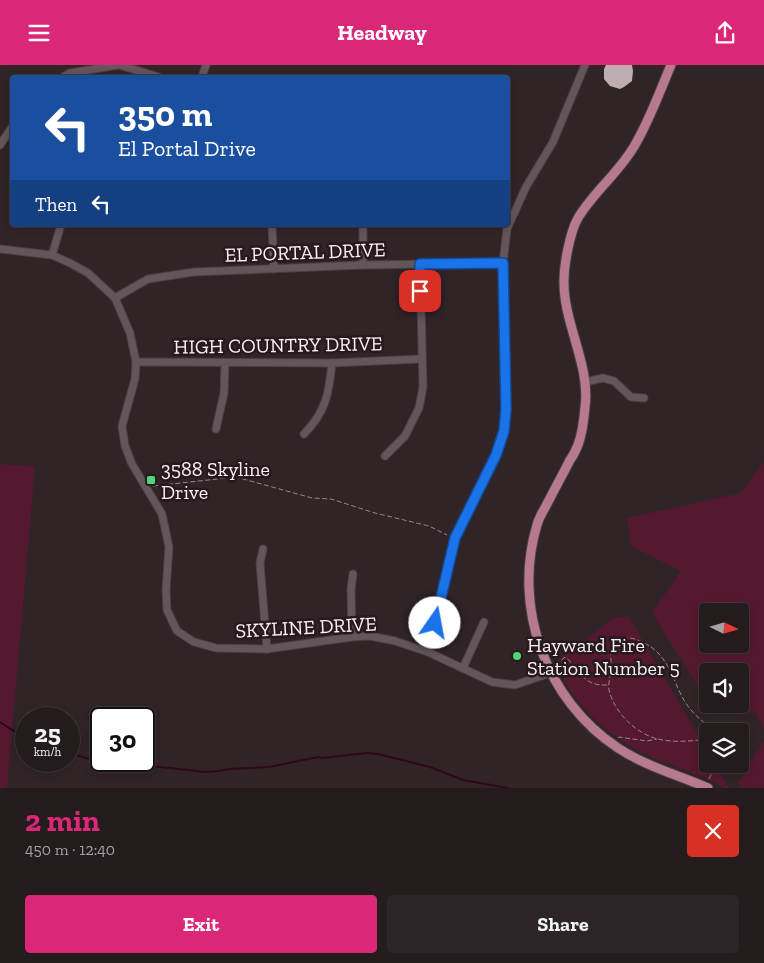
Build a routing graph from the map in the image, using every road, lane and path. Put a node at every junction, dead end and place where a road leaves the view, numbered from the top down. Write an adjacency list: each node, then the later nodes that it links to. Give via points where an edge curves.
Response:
1 (118, 65): 4 (street); 5 (street)
2 (585, 65): 8 (street, via 553,142 526,187)
3 (671, 65): 24 (main road, via 636,144 577,219 566,257 566,305)
4 (66, 75)
5 (152, 75)
6 (10, 130): 7 (street)
7 (0, 145)
8 (510, 222)
9 (60, 227): 14 (street)
10 (272, 227): 18 (street)
11 (363, 227): 17 (street)
12 (508, 227): 15 (street)
13 (0, 249): 14 (street, SKYLINE DRIVE)
14 (52, 255): 19 (street, SKYLINE DRIVE, via 88,273)
15 (503, 263): 16 (street, EL PORTAL DRIVE); 30 (street, via 504,431 496,455)
16 (420, 264): 17 (street, EL PORTAL DRIVE); 20 (street)
17 (363, 265): 18 (street, EL PORTAL DRIVE)
18 (274, 269): 19 (street, EL PORTAL DRIVE, via 194,272 148,279)
19 (115, 299): 21 (street, SKYLINE DRIVE, via 130,333)
20 (421, 359): 23 (street, HIGH COUNTRY DRIVE); 28 (street, via 423,387 418,408 405,437)
21 (136, 362): 22 (street, HIGH COUNTRY DRIVE); 29 (street, SKYLINE DRIVE, via 135,379 122,426 132,464)
22 (225, 363): 23 (street, HIGH COUNTRY DRIVE); 26 (street, via 224,393)
23 (332, 363): 27 (street, via 328,395 312,426)
24 (585, 382): 25 (street, via 603,378 614,381 631,397); 38 (main road, via 586,405 578,446 537,523 530,560 532,614)
25 (644, 398)
26 (216, 429)
27 (304, 434)
28 (385, 456)
29 (147, 487): 30 (path, via 236,477 312,499 331,499 429,526); 35 (street, SKYLINE DRIVE, via 162,514 169,547 167,610 177,631 194,642 216,648)
30 (455, 538): 36 (street)
31 (263, 549): 35 (street, via 260,563)
32 (353, 574): 34 (street)
33 (484, 622): 37 (street)
34 (352, 637): 35 (street, SKYLINE DRIVE); 36 (street, SKYLINE DRIVE, via 370,636)
35 (267, 649)
36 (428, 652): 37 (street, SKYLINE DRIVE)
37 (463, 668): 38 (street, SKYLINE DRIVE, via 492,682 515,685)
38 (550, 673): 39 (path, via 564,657 588,682); 43 (main road, via 572,705)
39 (608, 685): 40 (path, via 612,669 611,650 615,643 630,637 659,654 686,704); 41 (path, via 623,717 635,729)
40 (703, 723)
41 (658, 739): 42 (path); 43 (path, via 647,741 619,737)
42 (699, 740)
43 (612, 744): 45 (main road)
44 (712, 773): 46 (path)
45 (692, 785): 46 (main road)
46 (707, 787)

